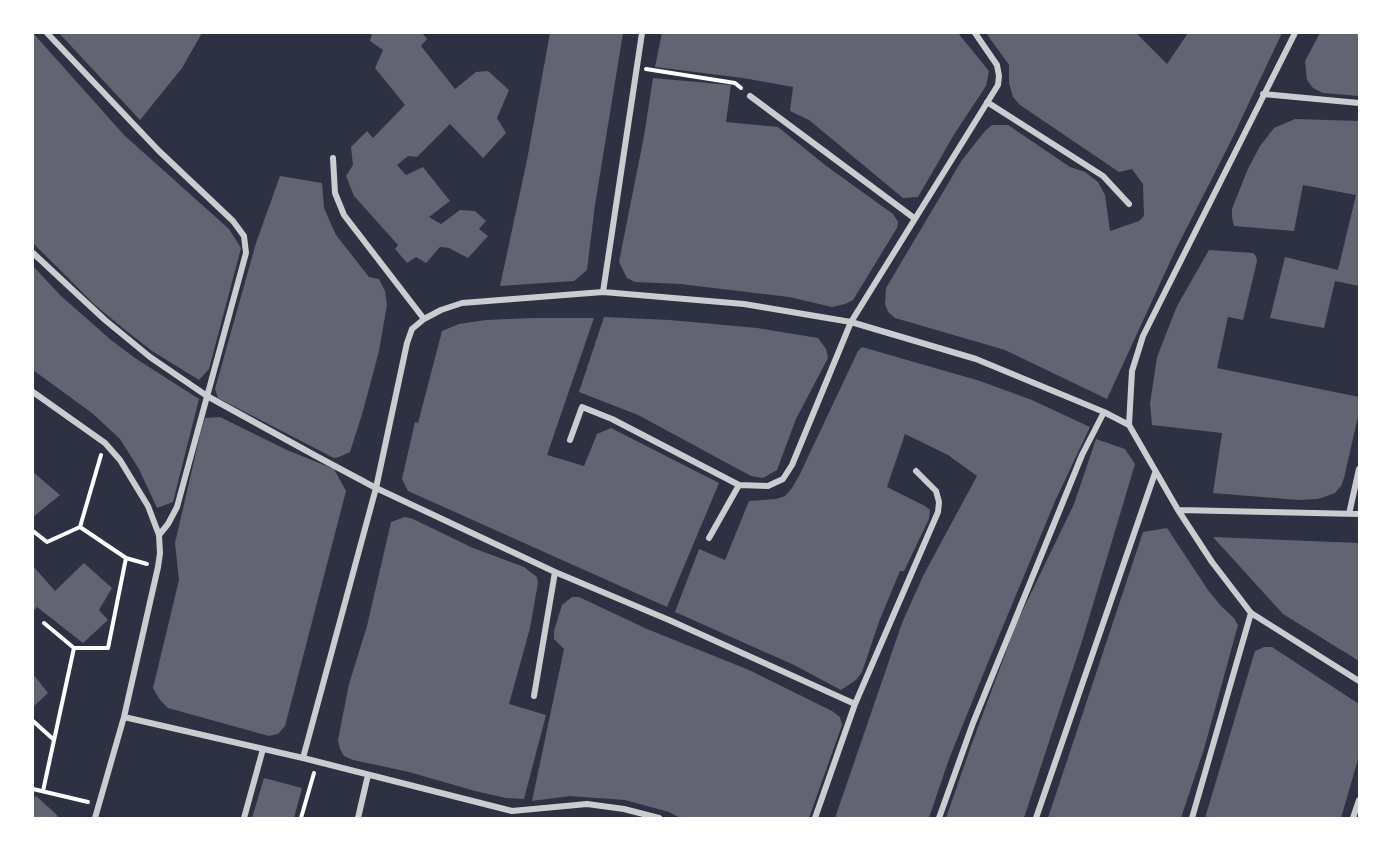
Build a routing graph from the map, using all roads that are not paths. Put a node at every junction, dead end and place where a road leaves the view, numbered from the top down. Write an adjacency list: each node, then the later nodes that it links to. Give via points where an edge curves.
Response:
1 (47, 33): 17 (street, via 244,236 246,253)
2 (642, 33): 13 (street)
3 (975, 33): 7 (street, via 999,71 998,85)
4 (1295, 33): 5 (street)
5 (1263, 94): 8 (street); 19 (street, via 1143,336 1132,371)
6 (750, 96): 11 (street)
7 (987, 102): 10 (street, via 1103,176); 11 (street)
8 (1359, 103)
9 (333, 158): 14 (street, via 335,193 344,215)
10 (1129, 204)
11 (914, 218): 15 (street)
12 (33, 253): 17 (street, via 128,339)
13 (603, 292): 14 (street, via 462,303); 15 (street, via 744,304)
14 (424, 319): 25 (street, via 412,329 403,356)
15 (851, 322): 18 (street, via 976,359); 24 (street, via 787,474 768,486)
16 (33, 392): 29 (street, via 105,443 120,460 148,506)
17 (207, 396): 25 (street); 29 (street, via 177,507)
18 (1104, 412): 19 (street); 48 (street, via 1082,455 973,723)
19 (1129, 425): 23 (street)
20 (570, 440): 24 (street, via 582,407)
21 (1359, 469): 27 (street)
22 (916, 471): 35 (street, via 936,490 938,512)
23 (1155, 473): 26 (street); 49 (street)
24 (739, 485): 30 (street)
25 (376, 488): 31 (street); 38 (street)
26 (1178, 510): 27 (street); 32 (street)
27 (1349, 514): 28 (street)
28 (1359, 514)
29 (159, 535): 36 (street, via 158,567)
30 (709, 538)
31 (555, 572): 34 (street); 35 (street)
32 (1251, 613): 33 (street); 50 (street)
33 (1359, 681)
34 (534, 696)
35 (855, 704): 47 (street)
36 (124, 717): 37 (street); 43 (street)
37 (263, 749): 38 (street); 44 (street)
38 (303, 758): 39 (street)
39 (368, 775): 42 (street); 45 (street)
40 (1359, 800): 41 (street)
41 (1357, 811): 51 (street)
42 (511, 815): 46 (street, via 587,804)
43 (95, 818)
44 (244, 818)
45 (358, 818)
46 (659, 818)
47 (815, 818)
48 (939, 818)
49 (1036, 818)
50 (1192, 818)
51 (1353, 818)

